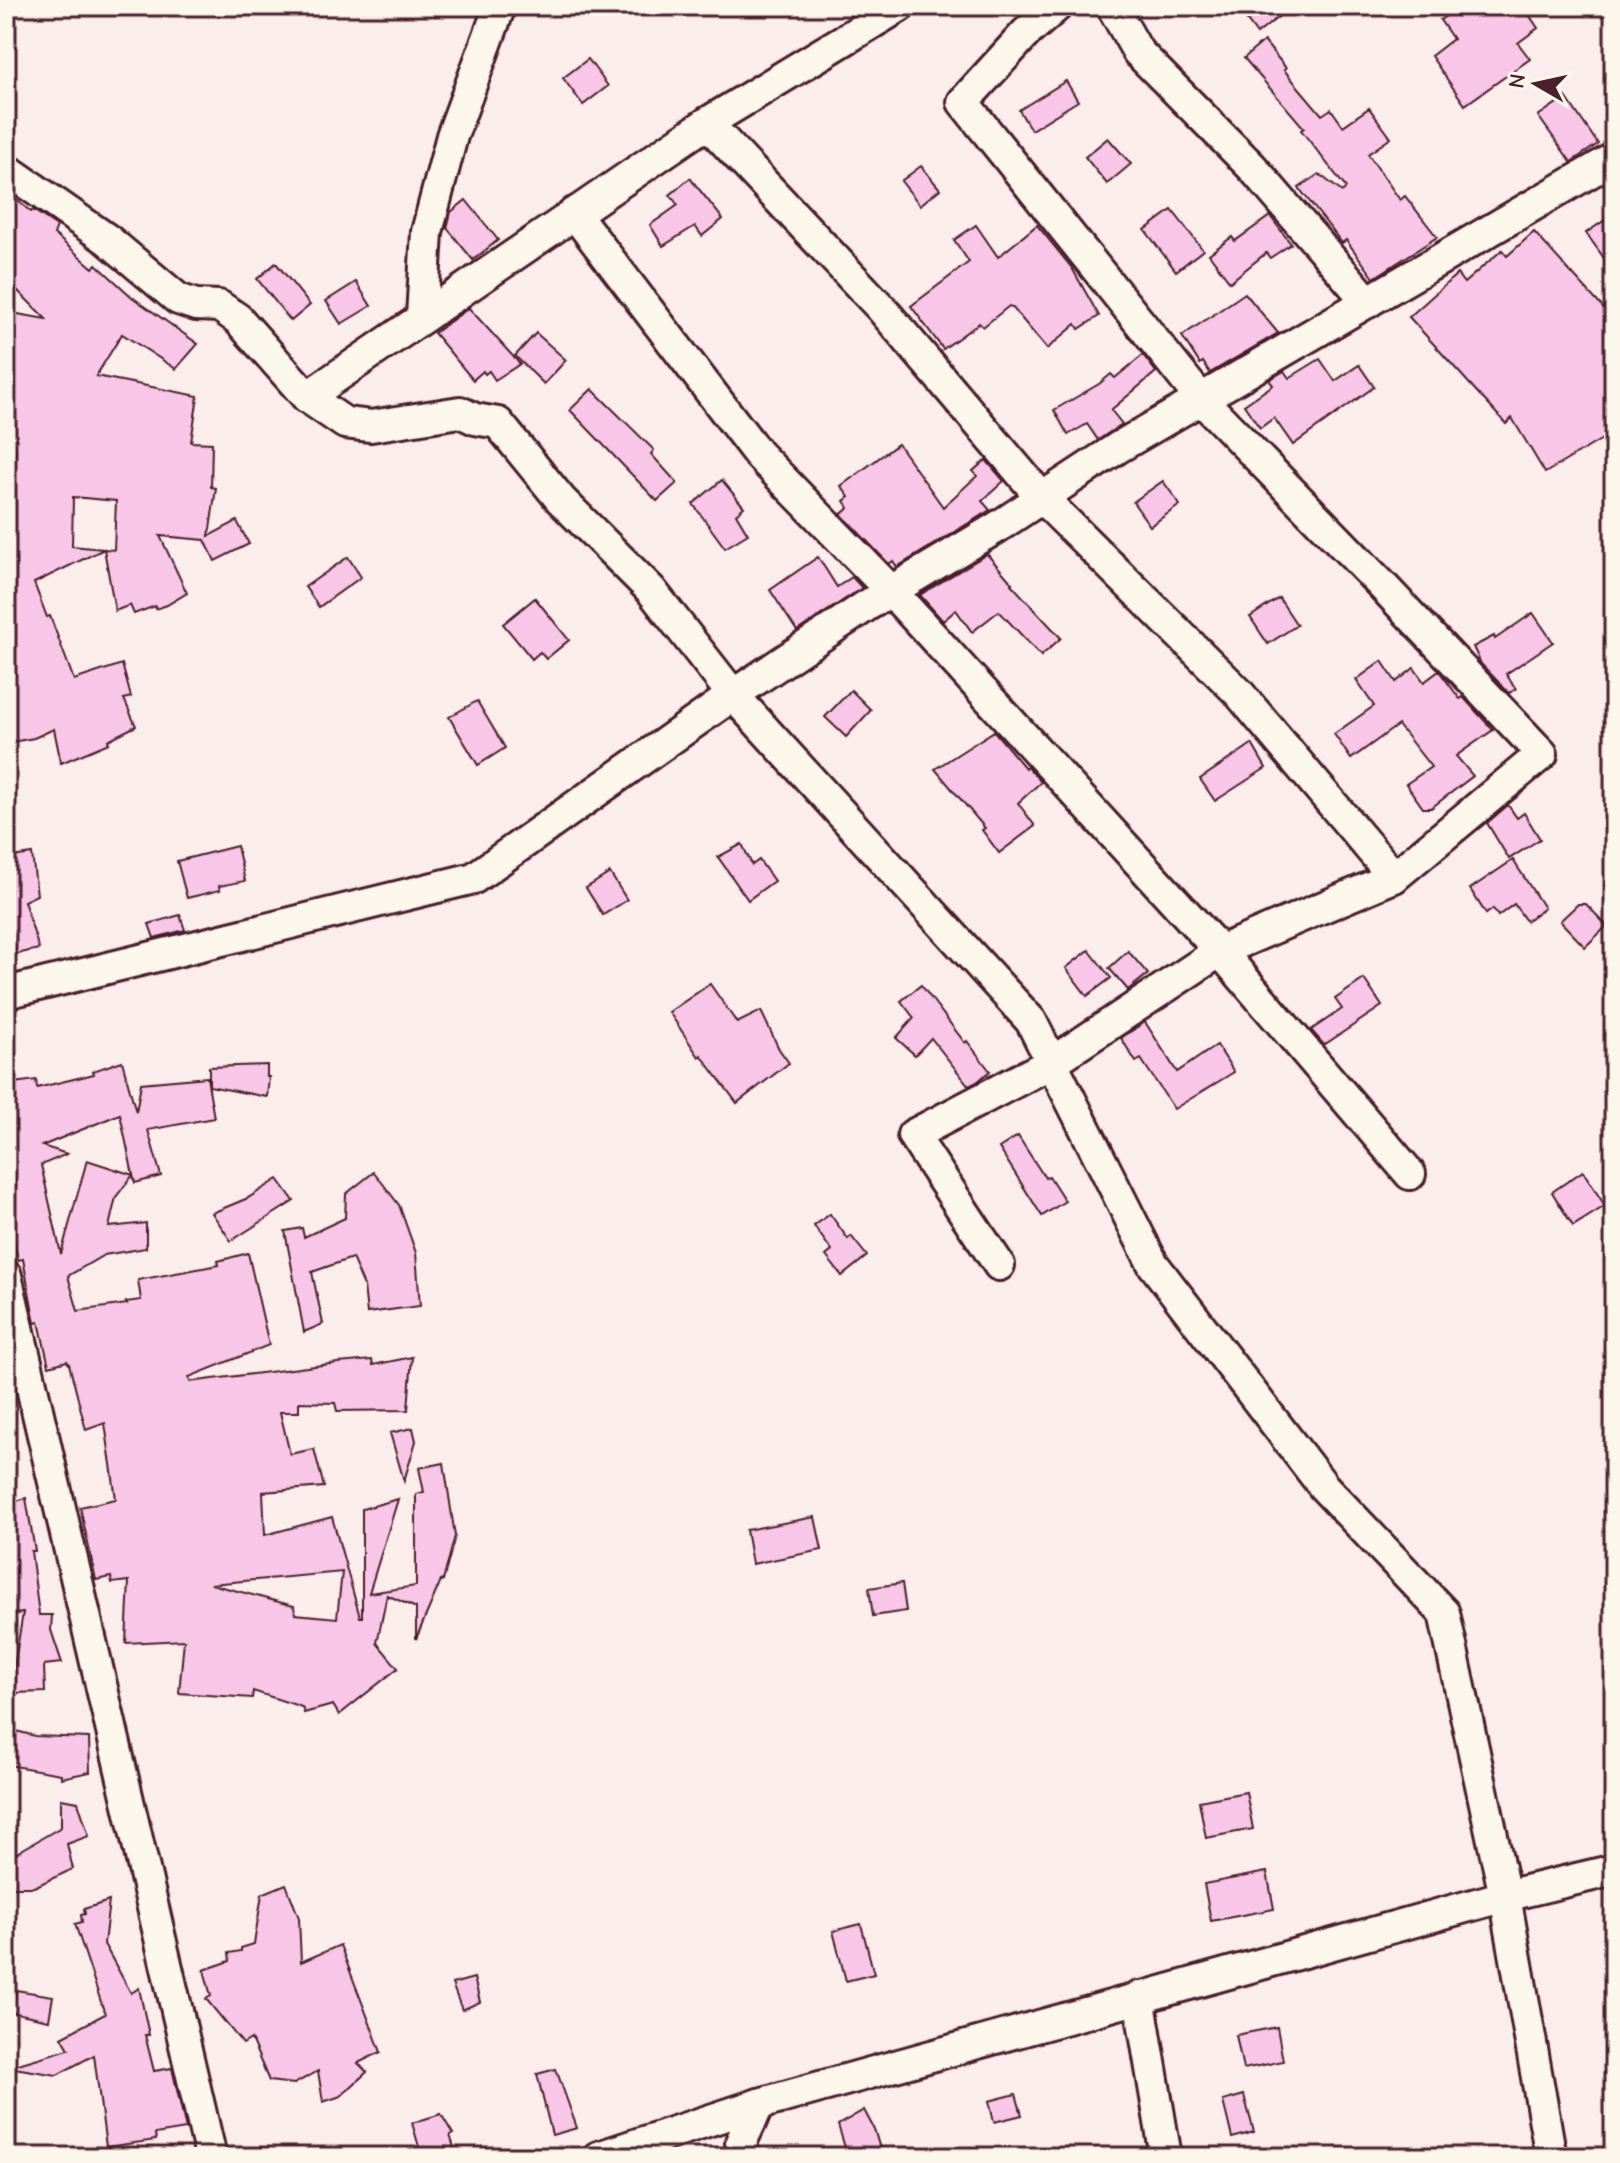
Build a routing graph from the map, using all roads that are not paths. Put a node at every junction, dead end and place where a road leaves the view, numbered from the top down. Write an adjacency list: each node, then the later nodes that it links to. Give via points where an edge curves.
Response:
1 (500, 6): 10 (street, via 452,136 427,232)
2 (900, 6): 5 (street)
3 (1057, 6): 12 (street, via 963,102)
4 (1112, 6): 9 (street, via 1138,52 1252,167)
5 (707, 123): 8 (street); 13 (street, via 882,309)
6 (1614, 158): 9 (street)
7 (6, 169): 11 (street, via 108,240 178,299 219,306 238,319)
8 (574, 213): 10 (street); 14 (street, via 758,454)
9 (1368, 302): 12 (street)
10 (422, 317): 11 (street)
11 (307, 397): 15 (street, via 345,423 371,426 460,412 498,423 561,500 651,590)
12 (1201, 399): 13 (street); 16 (street, via 1542,754)
13 (1042, 498): 14 (street); 16 (street, via 1238,692)
14 (891, 591): 15 (street); 17 (street)
15 (733, 695): 18 (street, via 474,878); 19 (street, via 1031,1021)
16 (1394, 877): 17 (street)
17 (1220, 951): 19 (street); 20 (street)
18 (6, 993)
19 (1051, 1063): 21 (street, via 913,1135); 24 (street, via 1153,1264 1324,1487 1444,1613)
20 (1410, 1174)
21 (999, 1265)
22 (6, 1276): 27 (street)
23 (1614, 1870): 24 (street)
24 (1505, 1896): 25 (street); 31 (street)
25 (1139, 1997): 26 (street); 30 (street)
26 (759, 2104): 28 (street); 29 (street, via 741,2142)
27 (211, 2157)
28 (598, 2157)
29 (744, 2157)
30 (1166, 2157)
31 (1551, 2157)

